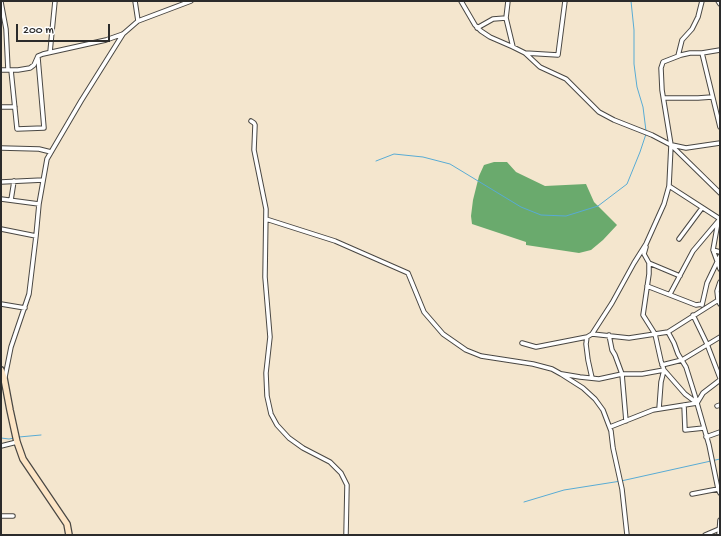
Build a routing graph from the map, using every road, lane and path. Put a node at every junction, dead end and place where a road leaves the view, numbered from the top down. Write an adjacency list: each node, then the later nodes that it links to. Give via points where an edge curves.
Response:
1 (55, 1): 19 (street)
2 (135, 1): 14 (street)
3 (174, 1): 12 (street)
4 (191, 1): 12 (street)
5 (461, 1): 15 (street)
6 (508, 1): 13 (street)
7 (565, 1): 20 (street, via 558,55)
8 (702, 1): 23 (street, via 698,17 682,40)
9 (718, 1): 11 (street)
10 (1, 2): 25 (street)
11 (720, 4)
12 (175, 7): 14 (street)
13 (506, 18): 15 (street, via 493,20); 17 (street)
14 (138, 21): 16 (street)
15 (477, 28): 17 (street)
16 (123, 34): 19 (street, via 88,45); 35 (street)
17 (513, 47): 20 (street)
18 (720, 50): 21 (street)
19 (50, 52): 22 (street)
20 (525, 53): 33 (street, via 540,67 566,79 599,112)
21 (702, 53): 23 (street); 26 (street)
22 (38, 56): 25 (street, via 30,68); 29 (street, via 44,128 17,129)
23 (678, 56): 27 (street, via 663,62 661,68)
24 (1, 70): 25 (street)
25 (9, 70): 29 (street)
26 (712, 97): 27 (street); 31 (street)
27 (664, 98): 33 (street)
28 (1, 107): 29 (street)
29 (15, 107)
30 (251, 121): 45 (street, via 255,125 254,150)
31 (720, 127)
32 (720, 143): 33 (street, via 686,148)
33 (671, 145): 39 (street); 40 (street)
34 (1, 148): 35 (street, via 39,149)
35 (51, 152): 36 (street)
36 (43, 180): 37 (street); 43 (street)
37 (14, 181): 38 (street); 42 (street)
38 (1, 182)
39 (668, 186): 44 (street); 50 (street, via 664,204)
40 (720, 193)
41 (1, 199): 42 (street)
42 (11, 200): 43 (street)
43 (39, 204): 48 (street)
44 (702, 208): 46 (street); 49 (street)
45 (266, 219): 79 (street, via 335,241 408,273 424,312 443,334 466,350 481,356 533,364); 101 (street, via 265,277 270,337 266,373 270,414 289,438 330,462 341,473 347,485)
46 (720, 219): 51 (street); 57 (street, via 693,250)
47 (1, 229): 48 (street)
48 (36, 236): 64 (street)
49 (679, 239)
50 (646, 244): 55 (street, via 644,254); 68 (street)
51 (713, 250): 52 (street); 54 (street)
52 (720, 252)
53 (720, 256): 54 (street)
54 (716, 262): 56 (street); 63 (street)
55 (649, 263): 57 (street); 59 (street)
56 (720, 269)
57 (680, 276): 60 (street)
58 (720, 282): 61 (street, via 717,291)
59 (647, 286): 60 (street); 69 (street, via 643,315)
60 (670, 294): 63 (street, via 696,305)
61 (719, 301): 65 (street)
62 (1, 304): 64 (street)
63 (702, 304): 65 (street)
64 (25, 308): 81 (street, via 11,347)
65 (701, 310): 66 (street)
66 (693, 315): 67 (street); 74 (street)
67 (668, 332): 69 (street); 75 (street)
68 (592, 334): 70 (street); 71 (street)
69 (655, 334): 70 (street, via 628,338); 76 (street)
70 (609, 335): 80 (street)
71 (587, 337): 73 (street, via 536,347); 82 (street)
72 (720, 337): 74 (street)
73 (522, 343)
74 (707, 344): 75 (street); 83 (street)
75 (682, 360): 76 (street); 84 (street, via 692,383)
76 (662, 365): 78 (street)
77 (1, 370): 81 (main road)
78 (664, 370): 80 (street); 84 (street); 86 (street)
79 (561, 374): 82 (street); 88 (street, via 595,399)
80 (622, 374): 82 (street); 87 (street)
81 (4, 378): 92 (main road)
82 (592, 378)
83 (720, 379): 84 (street, via 703,393)
84 (697, 404): 85 (street); 89 (street)
85 (684, 405): 86 (street); 89 (street, via 685,430)
86 (659, 409): 87 (street)
87 (626, 421): 88 (street)
88 (610, 427): 102 (street, via 622,489)
89 (704, 428): 91 (street)
90 (720, 432): 91 (street)
91 (706, 437): 94 (street)
92 (17, 442): 93 (street); 100 (main road, via 27,465 67,524)
93 (1, 446)
94 (719, 491): 95 (street)
95 (692, 494)
96 (1, 516): 97 (street)
97 (13, 516)
98 (720, 520): 99 (street)
99 (719, 529): 103 (street); 104 (street)
100 (69, 535)
101 (346, 535)
102 (627, 535)
103 (705, 535)
104 (719, 535)

